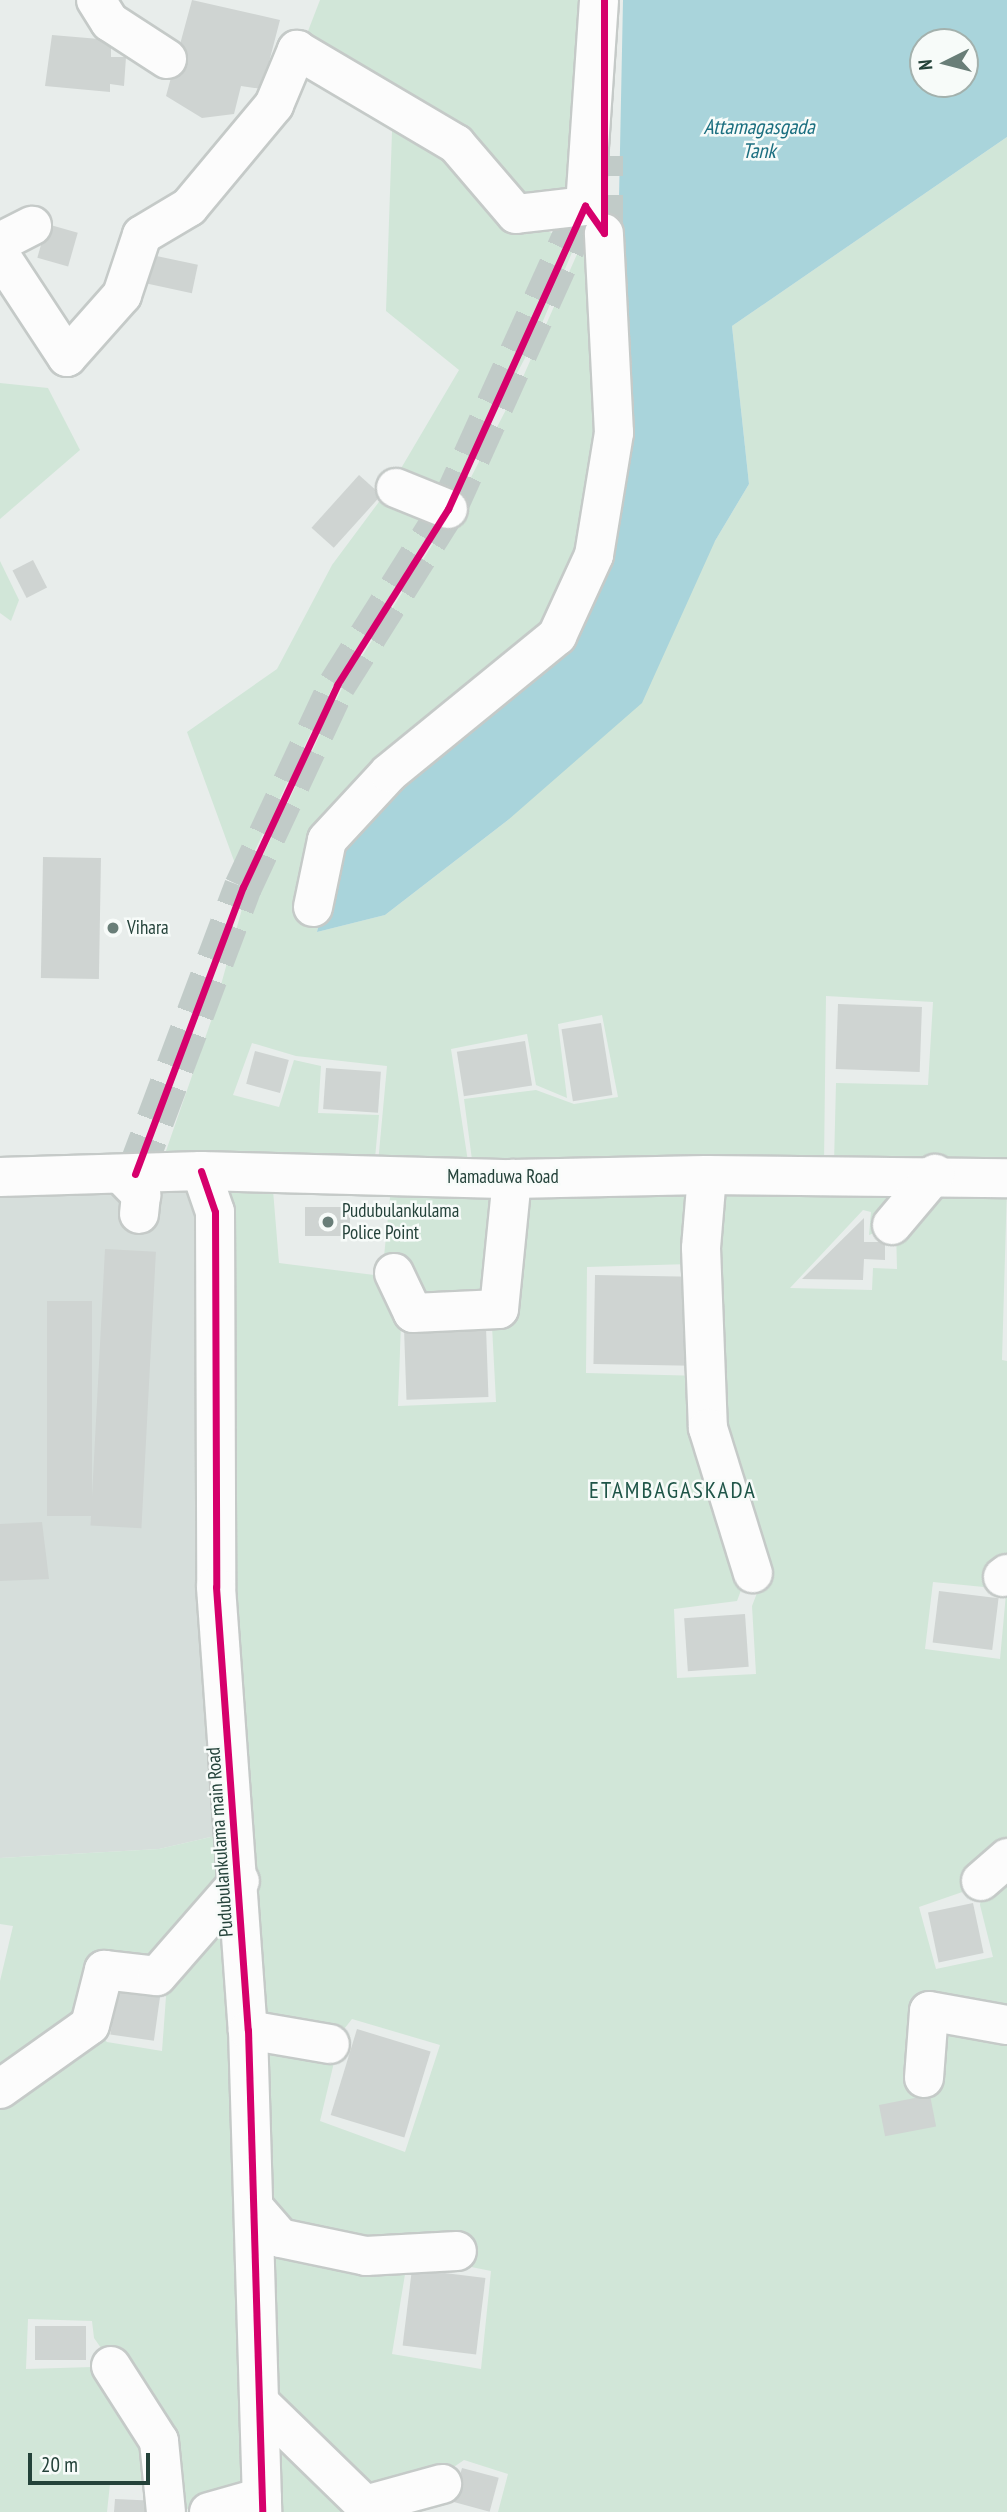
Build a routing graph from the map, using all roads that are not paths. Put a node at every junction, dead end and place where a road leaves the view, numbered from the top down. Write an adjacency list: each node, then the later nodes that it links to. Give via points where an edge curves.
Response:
1 (96, 0): 3 (street, via 110,22)
2 (599, 0): 5 (street, via 585,206 516,214 456,144 297,50 274,105 189,208 142,235 122,295 67,357)
3 (167, 59)
4 (604, 233): 8 (street, via 614,433 594,555 557,636 389,772 327,840)
5 (0, 255)
6 (396, 488): 7 (street)
7 (448, 509)
8 (313, 907)
9 (201, 1171): 11 (street, Mamaduwa Road); 15 (street, Mamaduwa Road); 20 (street, Pudubulankulama main Road, via 215,1212 216,1587)
10 (934, 1174): 12 (street, Mamaduwa Road); 14 (street, Mamaduwa Road); 17 (street)
11 (122, 1175): 13 (street, Mamaduwa Road); 16 (street, via 141,1195)
12 (707, 1175): 15 (street, Mamaduwa Road); 19 (street, via 701,1248 708,1428)
13 (0, 1177)
14 (1007, 1178)
15 (512, 1179): 18 (street, via 499,1309 413,1313)
16 (139, 1214)
17 (892, 1225)
18 (394, 1273)
19 (753, 1573)
20 (240, 1881): 22 (street, Pudubulankulama main Road); 25 (street, via 156,1976 104,1970 90,2025)
21 (1007, 2025): 24 (street, via 929,2011)
22 (248, 2030): 23 (street); 26 (street, Pudubulankulama main Road)
23 (330, 2044)
24 (924, 2078)
25 (0, 2089)
26 (256, 2210): 27 (street, via 280,2238 366,2256); 29 (street, Pudubulankulama main Road)
27 (457, 2251)
28 (111, 2365): 33 (street, via 159,2441)
29 (261, 2404): 31 (street, Pudubulankulama main Road); 32 (street)
30 (442, 2484): 32 (street)
31 (262, 2504): 34 (street)
32 (363, 2508)
33 (166, 2512)
34 (209, 2512)

